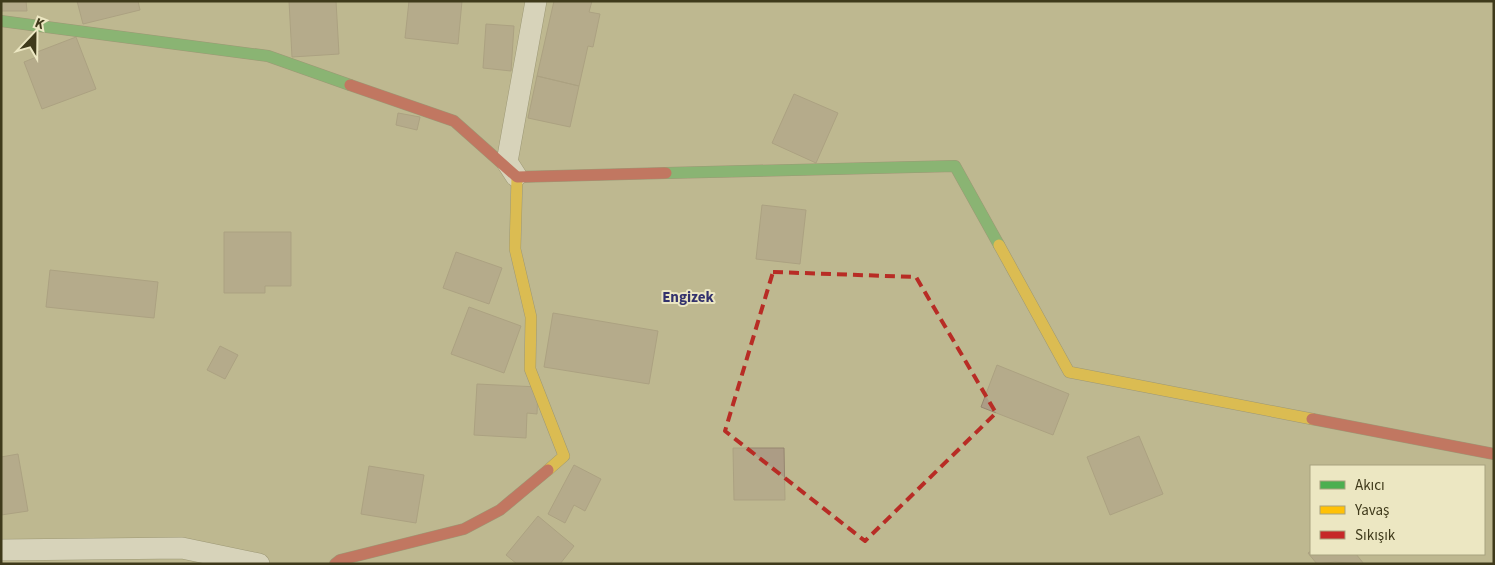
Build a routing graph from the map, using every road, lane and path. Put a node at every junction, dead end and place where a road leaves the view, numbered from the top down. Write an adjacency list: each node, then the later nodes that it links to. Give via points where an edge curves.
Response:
1 (536, 1): 3 (street, via 507,162)
2 (1, 21): 3 (street, via 268,56 454,121)
3 (517, 177): 4 (street, via 955,166 1069,372); 7 (street, via 515,249 531,317 530,369 564,456 500,510 464,529 340,560)
4 (1494, 454)
5 (1, 550): 6 (street, via 182,548)
6 (259, 564)
7 (335, 564)

